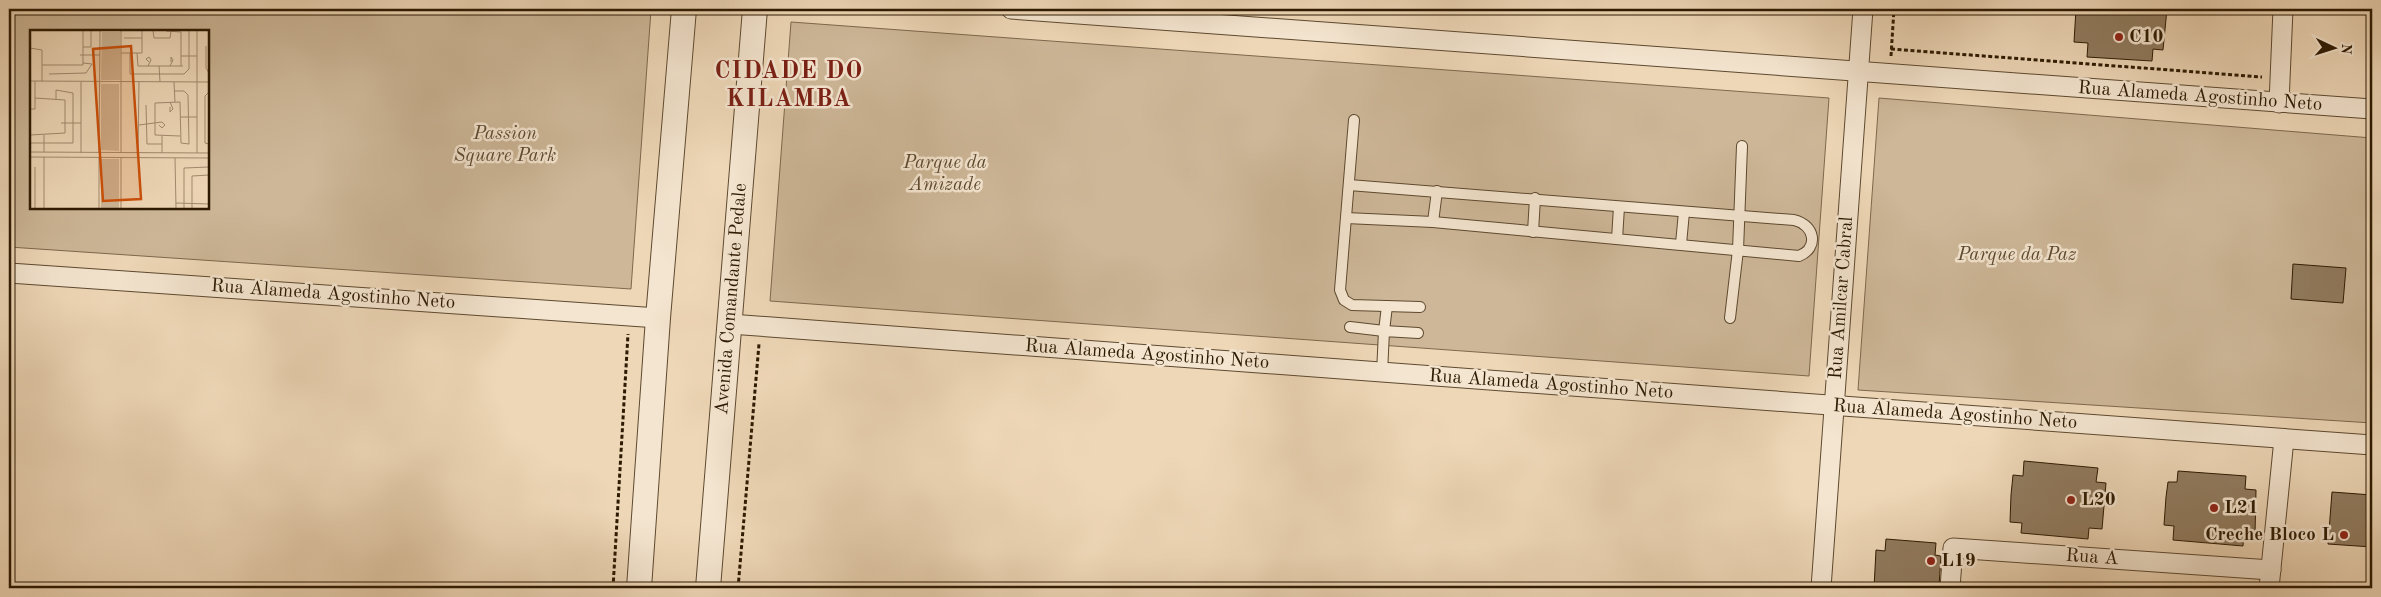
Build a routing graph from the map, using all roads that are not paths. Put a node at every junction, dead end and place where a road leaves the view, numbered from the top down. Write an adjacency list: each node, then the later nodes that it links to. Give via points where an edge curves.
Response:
1 (684, 9): 26 (street)
2 (755, 9): 28 (street, Avenida Comandante Pedale)
3 (1011, 9): 6 (street, Rua Alameda Agostinho Neto)
4 (1863, 9): 6 (street, Rua Amilcar Cabral)
5 (2283, 9): 7 (street)
6 (1858, 72): 7 (street, Rua Alameda Agostinho Neto); 33 (street, Rua Amilcar Cabral)
7 (2279, 102): 8 (street, Rua Alameda Agostinho Neto)
8 (2372, 109)
9 (1354, 120): 11 (lane)
10 (1742, 146): 16 (lane)
11 (1349, 185): 12 (lane); 17 (lane)
12 (1436, 191): 13 (lane); 18 (lane)
13 (1536, 198): 14 (lane); 19 (lane)
14 (1619, 208): 15 (lane); 20 (lane)
15 (1684, 212): 16 (lane); 21 (lane)
16 (1740, 217): 22 (lane); 22 (lane, via 1805,223 1809,228 1811,246 1800,256)
17 (1346, 218): 18 (lane); 24 (lane, via 1340,290 1344,300 1352,305)
18 (1433, 222): 19 (lane)
19 (1532, 232): 20 (lane)
20 (1617, 239): 21 (lane)
21 (1681, 244): 22 (lane)
22 (1738, 250): 27 (lane)
23 (9, 272): 26 (street, Rua Alameda Agostinho Neto)
24 (1387, 306): 25 (lane); 30 (lane)
25 (1420, 307)
26 (658, 318): 37 (street)
27 (1730, 318)
28 (730, 324): 32 (street, Rua Alameda Agostinho Neto); 38 (street, Avenida Comandante Pedale)
29 (1350, 327): 30 (lane)
30 (1384, 331): 31 (lane); 32 (lane)
31 (1418, 332)
32 (1382, 373): 33 (street, Rua Alameda Agostinho Neto)
33 (1834, 406): 34 (street, Rua Alameda Agostinho Neto); 39 (street, Rua Amilcar Cabral)
34 (2284, 439): 35 (street, Rua Alameda Agostinho Neto); 36 (street)
35 (2372, 445)
36 (2270, 579): 40 (street, Rua A, via 1953,548)
37 (639, 588)
38 (708, 588)
39 (1821, 588)
40 (1950, 588)

